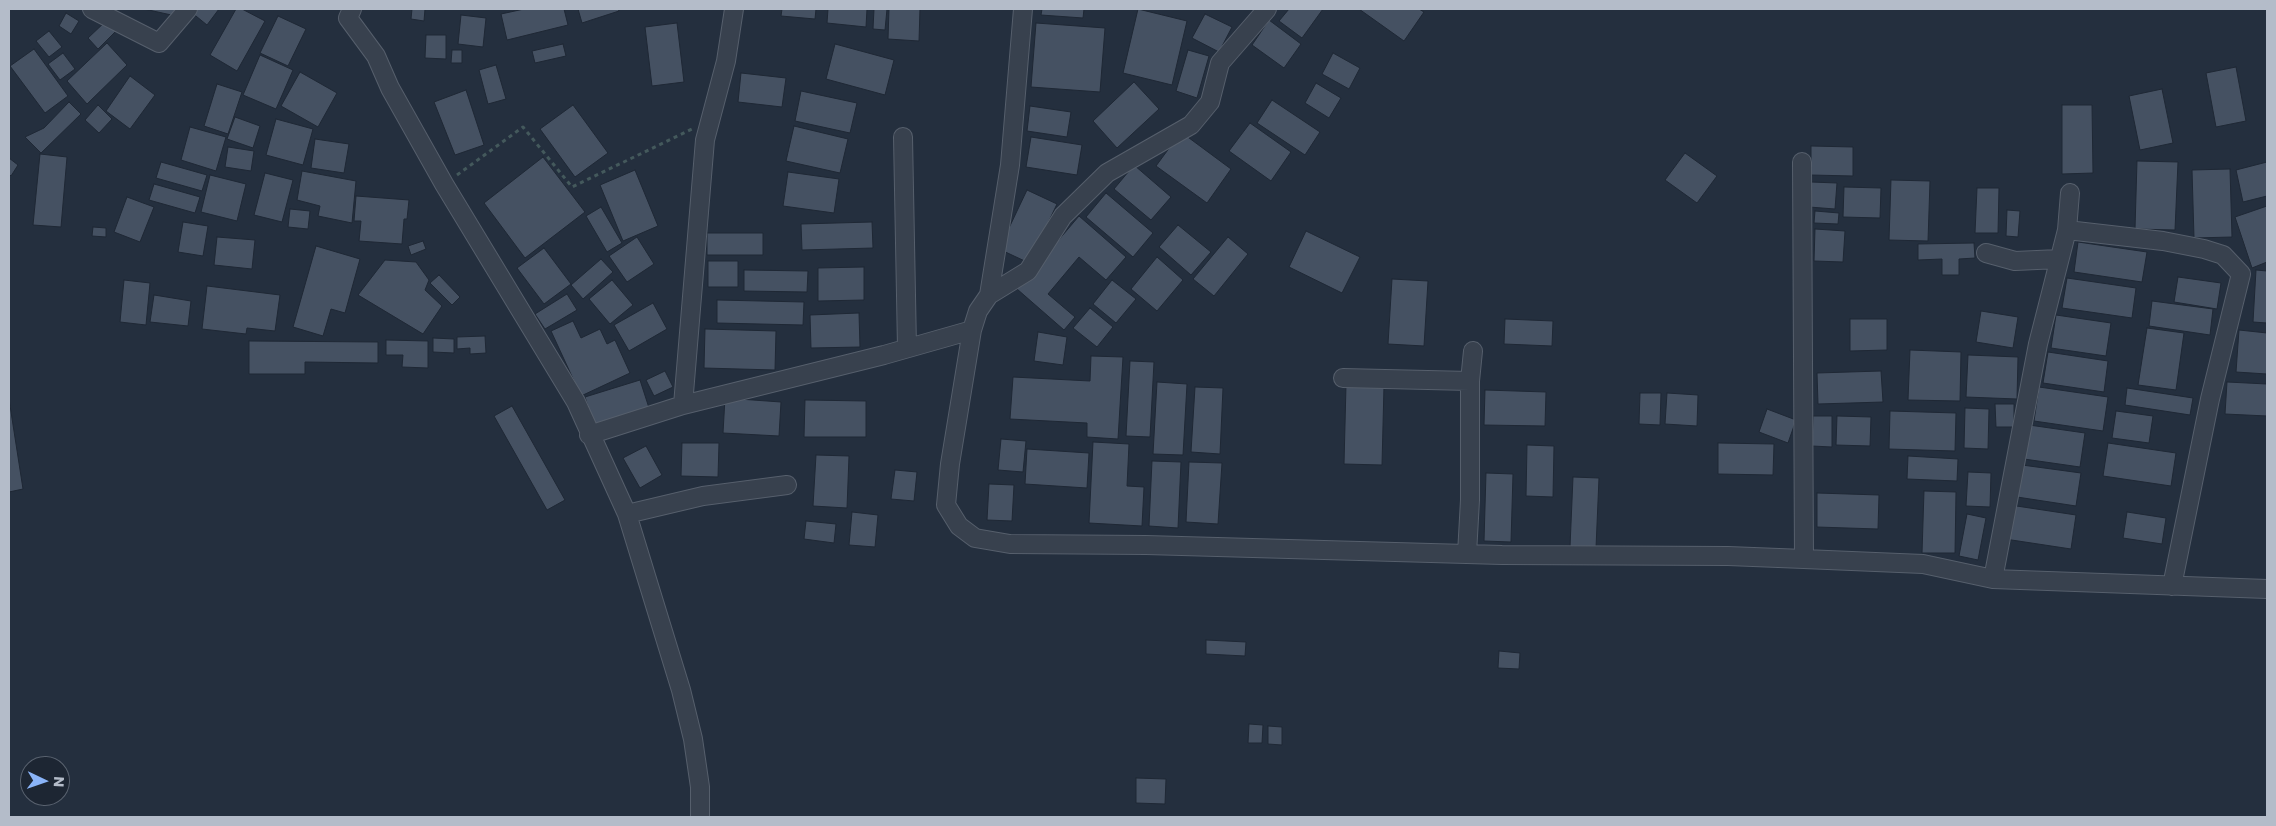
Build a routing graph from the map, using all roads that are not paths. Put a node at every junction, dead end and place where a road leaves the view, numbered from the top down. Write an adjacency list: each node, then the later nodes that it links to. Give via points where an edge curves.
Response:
1 (92, 9): 2 (street, via 159,43)
2 (188, 9)
3 (734, 9): 19 (street, via 726,61 705,140)
4 (1023, 9): 13 (street, via 1010,165)
5 (1267, 9): 13 (street, via 1220,63 1210,102 1191,125 1107,173 1063,216 1028,270)
6 (347, 12): 20 (street, via 376,56 390,88 444,184 576,402)
7 (903, 137): 15 (street)
8 (1802, 162): 24 (street)
9 (2070, 193): 10 (street)
10 (2067, 230): 12 (street); 26 (street, via 2204,249 2223,255 2241,274 2210,399)
11 (1986, 252): 12 (street, via 2016,261)
12 (2059, 259): 25 (street, via 2038,344)
13 (989, 295): 14 (street, via 978,311)
14 (972, 330): 15 (street); 23 (street, via 946,505 959,526 975,538 1010,544)
15 (907, 348): 19 (street)
16 (1473, 351): 18 (street)
17 (1343, 378): 18 (street)
18 (1470, 381): 23 (street)
19 (683, 405): 20 (street)
20 (590, 436): 22 (street)
21 (787, 485): 22 (street, via 703,496)
22 (627, 514): 28 (street, via 693,739 700,787)
23 (1467, 554): 24 (street)
24 (1804, 559): 25 (street, via 1923,564)
25 (1993, 579): 26 (street)
26 (2172, 586): 27 (street)
27 (2267, 589)
28 (700, 817)

